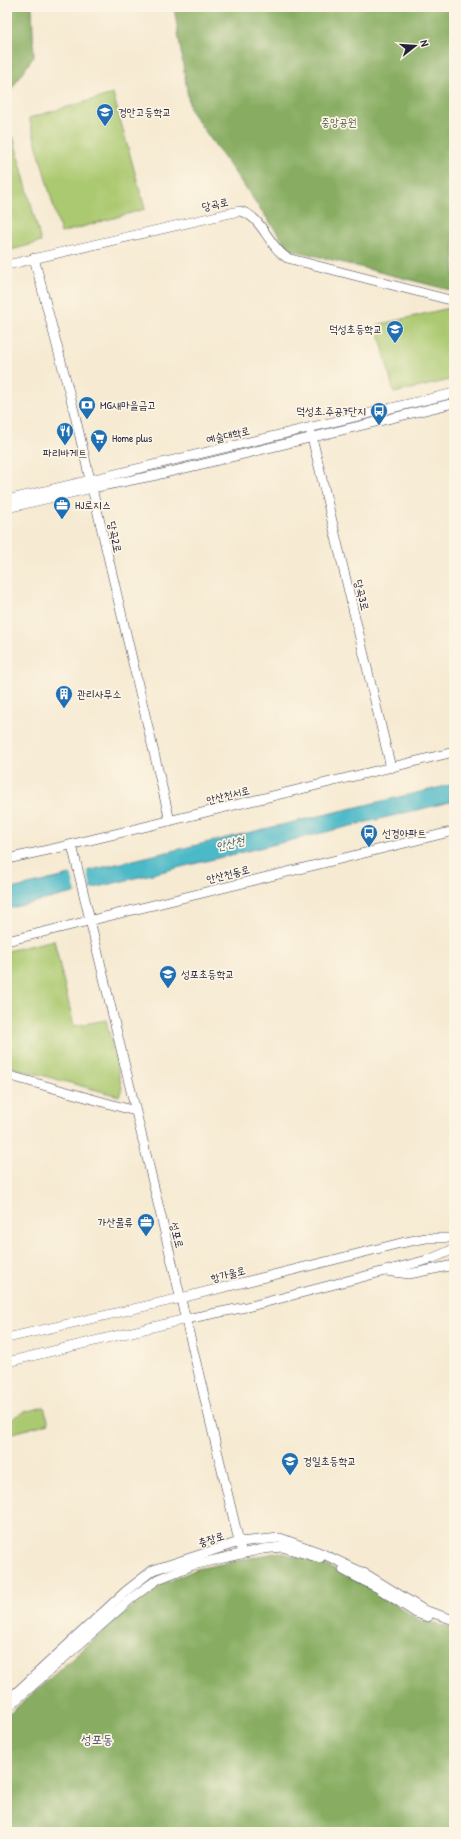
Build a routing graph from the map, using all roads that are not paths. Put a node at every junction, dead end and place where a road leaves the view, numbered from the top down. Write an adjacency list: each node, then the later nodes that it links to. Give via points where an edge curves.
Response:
1 (34, 258): 2 (street, 당곡로); 3 (street, 당곡로, via 238,211 251,215 279,253 287,258); 7 (street, 당곡2로)
2 (7, 265)
3 (454, 301)
4 (454, 392): 6 (street, 예술대학로)
5 (454, 404): 6 (street, 예술대학로)
6 (311, 433): 7 (street, 예술대학로); 11 (street, 당곡3로)
7 (91, 484): 8 (street, 예술대학로); 9 (street, 예술대학로); 12 (street, 당곡2로)
8 (7, 500)
9 (7, 508)
10 (454, 752): 11 (street, 안산천서로)
11 (391, 768): 12 (street, 안산천서로)
12 (170, 821): 14 (street, 안산천서로)
13 (454, 831): 16 (street, 안산천동로)
14 (72, 845): 15 (street, 안산천서로); 16 (street, 성포로)
15 (7, 859)
16 (89, 921): 17 (street, 안산천동로); 19 (street, 성포로)
17 (7, 941)
18 (7, 1075): 19 (street)
19 (135, 1111): 24 (street, 성포로)
20 (454, 1238): 24 (street, 항가울로, via 426,1238 401,1243)
21 (454, 1249): 23 (street, via 431,1259)
22 (454, 1265): 23 (street, via 402,1275)
23 (384, 1271): 25 (street, via 251,1306)
24 (181, 1298): 25 (street, 성포로); 26 (street, 항가울로)
25 (186, 1319): 27 (street); 28 (street, 성포로)
26 (7, 1338)
27 (7, 1362)
28 (239, 1542): 29 (street, 성포로); 30 (street, 충장로, via 280,1538 366,1574 424,1610); 32 (street, 충장로, via 153,1570 126,1591)
29 (242, 1554): 31 (street, 충장로, via 282,1548 319,1558 378,1588 416,1612); 33 (street, 충장로, via 193,1565 158,1579 132,1597)
30 (454, 1620)
31 (454, 1626)
32 (7, 1701)
33 (7, 1708)

